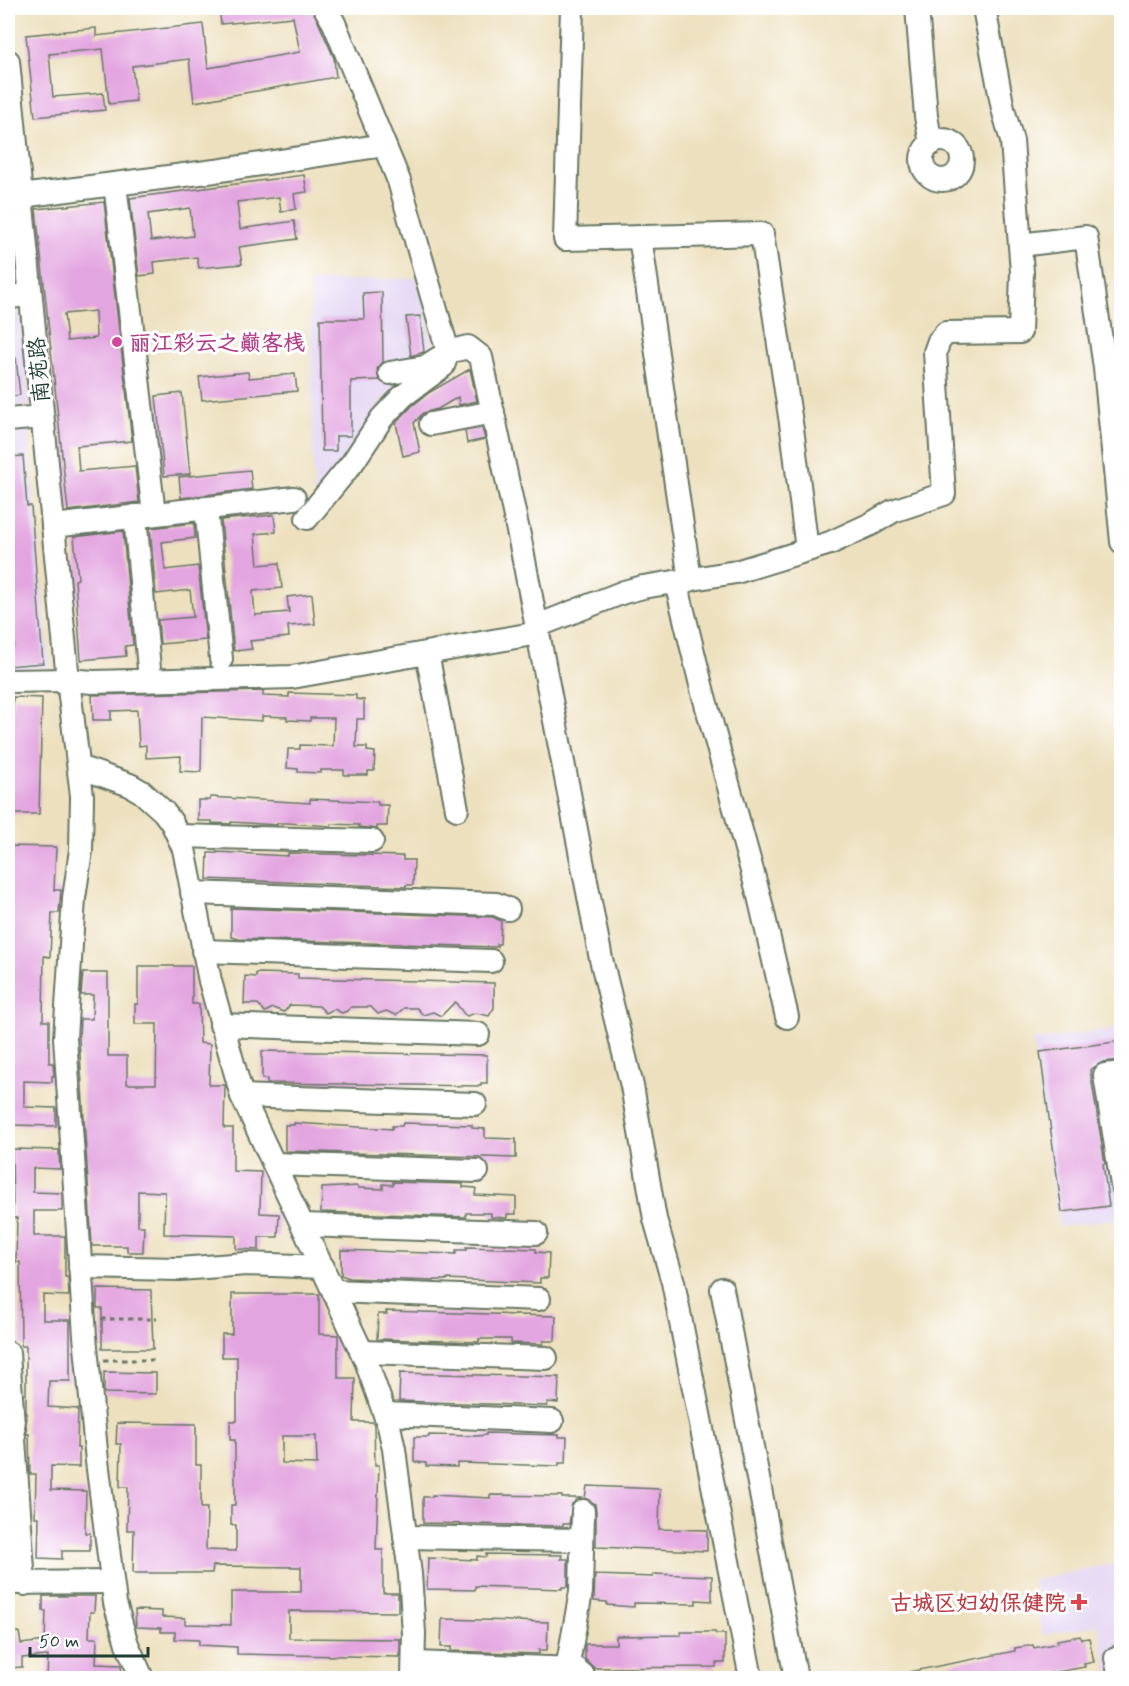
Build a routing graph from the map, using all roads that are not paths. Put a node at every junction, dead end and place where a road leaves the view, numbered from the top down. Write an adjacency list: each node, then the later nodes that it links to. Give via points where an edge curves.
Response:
1 (325, 8): 7 (street)
2 (572, 8): 11 (street, via 565,239)
3 (917, 8): 6 (street)
4 (984, 8): 12 (street, via 1012,141)
5 (8, 61): 8 (street, 南苑路)
6 (931, 144)
7 (384, 145): 9 (street); 15 (street, via 399,181)
8 (12, 151): 10 (street, 南苑路)
9 (115, 184): 10 (street); 23 (street)
10 (21, 196): 13 (street, 南苑路)
11 (640, 237): 27 (street, via 762,234); 28 (street)
12 (1020, 245): 26 (street, via 1086,237 1105,368); 27 (street, via 1020,332 945,333 936,346 944,494 893,511 848,536)
13 (30, 295): 14 (street); 18 (street, 南苑路)
14 (8, 297)
15 (448, 352): 16 (street, via 425,368); 17 (street, via 468,347 481,357); 24 (street, via 442,366 382,418 353,462)
16 (390, 373)
17 (493, 412): 20 (street); 29 (street)
18 (42, 417): 19 (street); 25 (street, 南苑路)
19 (8, 420)
20 (431, 424)
21 (294, 498): 22 (street)
22 (206, 508): 23 (street); 31 (street)
23 (144, 515): 25 (street); 33 (street)
24 (307, 518)
25 (53, 526): 32 (street, 南苑路)
26 (1122, 542)
27 (807, 550): 28 (street, via 736,572)
28 (683, 581): 29 (street, via 624,592); 43 (street, via 702,688 759,896)
29 (538, 629): 30 (street); 70 (street)
30 (427, 654): 33 (street, via 292,677); 36 (street)
31 (221, 659)
32 (68, 680): 33 (street); 34 (street); 35 (street, 南苑路)
33 (150, 680)
34 (8, 681)
35 (79, 767): 37 (street, via 142,792 164,812); 54 (street, 南苑路, via 82,826 65,1038)
36 (457, 809)
37 (179, 836): 38 (street); 39 (street)
38 (372, 841)
39 (192, 893): 40 (street, via 496,904); 41 (street)
40 (508, 909)
41 (203, 951): 42 (street); 44 (street)
42 (491, 961)
43 (787, 1017)
44 (221, 1025): 45 (street); 47 (street)
45 (478, 1034)
46 (1122, 1073): 51 (street, via 1105,1075)
47 (242, 1096): 48 (street); 49 (street)
48 (475, 1104)
49 (274, 1164): 50 (street); 52 (street)
50 (477, 1171)
51 (1121, 1172)
52 (303, 1225): 53 (street); 55 (street)
53 (536, 1233)
54 (80, 1267): 55 (street); 67 (street, 南苑路)
55 (323, 1267): 57 (street)
56 (722, 1289): 73 (street)
57 (334, 1291): 58 (street); 59 (street)
58 (539, 1299)
59 (362, 1352): 61 (street); 62 (street)
60 (8, 1353): 68 (street)
61 (546, 1358)
62 (385, 1414): 63 (street); 65 (street, via 394,1449)
63 (552, 1421)
64 (583, 1511): 66 (street)
65 (405, 1537): 66 (street); 69 (street, via 413,1604)
66 (582, 1540): 71 (street)
67 (112, 1582): 68 (street); 72 (street, 南苑路, via 120,1624)
68 (16, 1583)
69 (414, 1671): 71 (street)
70 (750, 1673)
71 (575, 1674)
72 (142, 1678)
73 (796, 1678)

